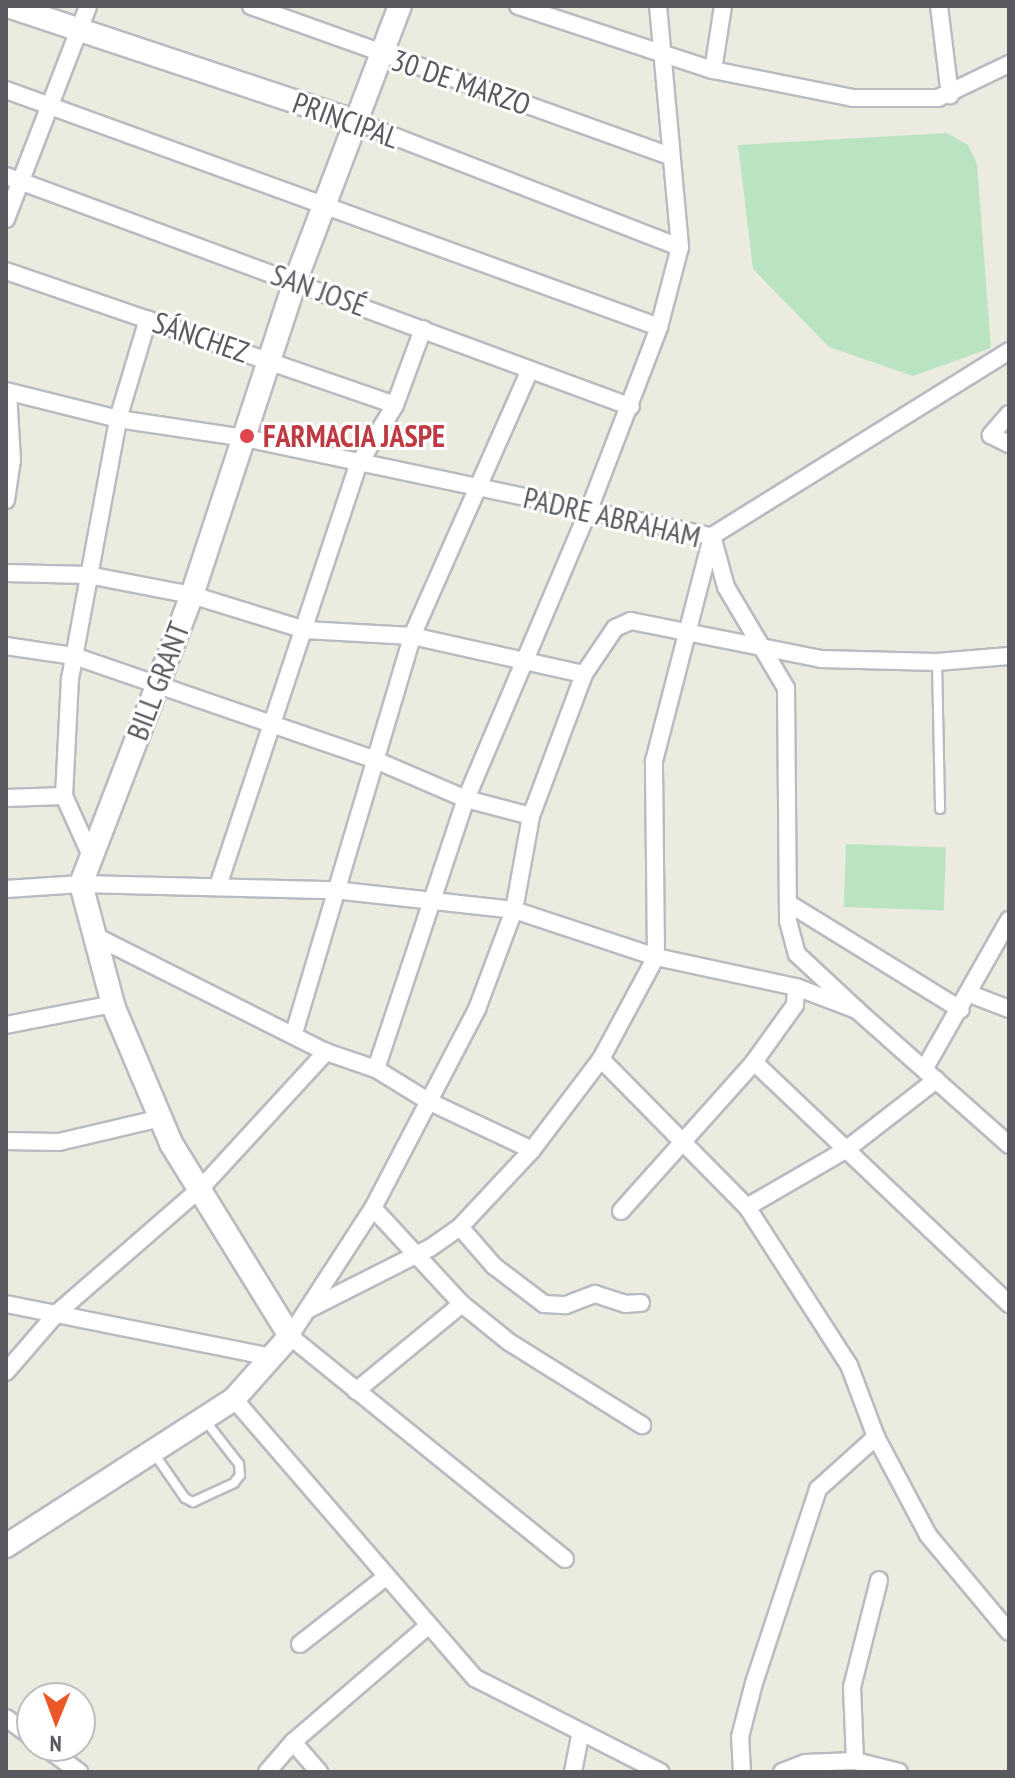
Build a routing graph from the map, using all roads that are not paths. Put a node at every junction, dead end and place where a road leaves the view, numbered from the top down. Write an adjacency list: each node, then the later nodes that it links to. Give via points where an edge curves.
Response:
1 (8, 6): 9 (street, PRINCIPAL)
2 (88, 6): 9 (street)
3 (251, 6): 10 (street, 30 DE MARZO)
4 (400, 6): 10 (street, BILL GRANT)
5 (518, 6): 11 (street)
6 (658, 6): 11 (street)
7 (723, 6): 13 (street)
8 (939, 6): 15 (street)
9 (81, 28): 16 (street); 17 (street, PRINCIPAL)
10 (382, 55): 17 (street, BILL GRANT); 18 (street, 30 DE MARZO)
11 (661, 55): 13 (street); 18 (street)
12 (1009, 64): 15 (street)
13 (713, 70): 15 (street, via 853,98 908,101)
14 (6, 90): 16 (street)
15 (950, 95)
16 (49, 104): 19 (street); 20 (street)
17 (357, 122): 20 (street, BILL GRANT); 22 (street, PRINCIPAL)
18 (671, 156): 22 (street)
19 (14, 179): 21 (street); 24 (street, SAN JOSÉ)
20 (322, 209): 24 (street, BILL GRANT); 26 (street)
21 (6, 219)
22 (680, 247): 26 (street)
23 (6, 271): 25 (street, SÁNCHEZ)
24 (295, 282): 27 (street, SAN JOSÉ); 29 (street, BILL GRANT)
25 (148, 319): 29 (street, SÁNCHEZ); 35 (street)
26 (659, 327): 33 (street)
27 (423, 329): 30 (street, SAN JOSÉ); 32 (street)
28 (1009, 351): 42 (street)
29 (270, 361): 32 (street, SÁNCHEZ); 36 (street, BILL GRANT)
30 (530, 370): 33 (street, SAN JOSÉ); 39 (street)
31 (7, 391): 35 (street, PADRE ABRAHAM); 40 (street, via 12,460)
32 (395, 405): 38 (street)
33 (631, 407): 41 (street)
34 (1009, 414): 37 (street, via 991,435)
35 (118, 419): 36 (street, PADRE ABRAHAM); 44 (street)
36 (245, 438): 38 (street, PADRE ABRAHAM); 45 (street, BILL GRANT)
37 (1009, 444)
38 (358, 465): 39 (street, PADRE ABRAHAM); 46 (street)
39 (476, 487): 41 (street, PADRE ABRAHAM); 48 (street)
40 (6, 500)
41 (590, 507): 42 (street, PADRE ABRAHAM); 53 (street)
42 (712, 536): 47 (street); 50 (street, PADRE ABRAHAM, via 726,587)
43 (6, 573): 44 (street)
44 (88, 575): 45 (street); 51 (street)
45 (192, 595): 46 (street); 56 (street, BILL GRANT)
46 (305, 630): 48 (street); 57 (street)
47 (686, 633): 50 (street); 55 (street, via 621,623); 74 (street, via 654,761)
48 (412, 636): 53 (street); 58 (street)
49 (6, 646): 51 (street)
50 (767, 648): 54 (street, via 821,659); 70 (street, PADRE ABRAHAM, via 786,688)
51 (74, 656): 56 (street); 59 (street)
52 (1009, 656): 54 (street)
53 (522, 659): 55 (street); 61 (street)
54 (937, 662): 62 (lane)
55 (584, 674): 63 (street)
56 (157, 684): 57 (street); 64 (street, BILL GRANT)
57 (271, 724): 58 (street); 66 (street)
58 (373, 759): 61 (street); 68 (street)
59 (64, 796): 60 (street); 64 (street)
60 (6, 798)
61 (466, 799): 63 (street); 69 (street)
62 (940, 809)
63 (531, 816): 71 (street)
64 (92, 858): 65 (street, BILL GRANT)
65 (81, 884): 66 (street); 67 (street); 73 (street)
66 (218, 886): 68 (street)
67 (6, 889)
68 (334, 890): 69 (street); 82 (street)
69 (436, 901): 71 (street); 86 (street)
70 (788, 903): 79 (street, PADRE ABRAHAM, via 797,954); 80 (street)
71 (514, 910): 74 (street); 88 (street, via 477,1009)
72 (1009, 920): 76 (street)
73 (95, 936): 77 (street); 82 (street)
74 (656, 957): 75 (street); 84 (street)
75 (796, 987): 79 (street); 85 (street, via 795,1005)
76 (970, 994): 78 (street); 80 (street)
77 (113, 1004): 81 (street); 89 (street)
78 (1009, 1009)
79 (857, 1010): 87 (street)
80 (961, 1010): 87 (street)
81 (6, 1025)
82 (294, 1033): 83 (street)
83 (326, 1052): 86 (street); 95 (street)
84 (601, 1059): 90 (street); 94 (street)
85 (754, 1062): 90 (street); 93 (street)
86 (376, 1069): 88 (street)
87 (931, 1073): 92 (street); 93 (street)
88 (428, 1101): 94 (street); 97 (street)
89 (161, 1118): 91 (street, via 59,1142); 95 (street)
90 (682, 1138): 96 (street); 98 (street)
91 (6, 1141)
92 (1009, 1145)
93 (847, 1149): 96 (street); 104 (street)
94 (532, 1150): 99 (street)
95 (201, 1188): 106 (street); 107 (street)
96 (747, 1207): 114 (street, via 849,1365)
97 (373, 1208): 100 (street); 105 (street)
98 (621, 1211)
99 (460, 1227): 100 (street); 101 (street, via 494,1266 544,1304 566,1305 595,1294 625,1304)
100 (418, 1254): 103 (street); 105 (street)
101 (641, 1303)
102 (6, 1304): 106 (street)
103 (462, 1304): 110 (street); 113 (street, via 509,1342)
104 (1009, 1304)
105 (306, 1310): 107 (street)
106 (57, 1313): 108 (street); 109 (street)
107 (290, 1336): 108 (street); 110 (street)
108 (266, 1356): 111 (street)
109 (6, 1372)
110 (356, 1391): 117 (street)
111 (234, 1399): 112 (street); 118 (street)
112 (203, 1418): 115 (street); 115 (lane, via 239,1464 234,1483 193,1502)
113 (642, 1425)
114 (876, 1437): 121 (street, via 928,1535); 131 (street, via 818,1489 754,1683 740,1737)
115 (152, 1451): 116 (street)
116 (6, 1546)
117 (565, 1559)
118 (387, 1576): 120 (street); 122 (street)
119 (879, 1580): 125 (street, via 852,1687)
120 (429, 1625): 123 (street, via 475,1678); 124 (street)
121 (1009, 1632)
122 (300, 1644)
123 (580, 1735): 129 (street); 130 (street)
124 (293, 1742): 127 (street); 128 (street)
125 (855, 1761): 126 (street); 132 (street, via 805,1763)
126 (877, 1769): 133 (street)
127 (267, 1772)
128 (319, 1772)
129 (573, 1772)
130 (660, 1772)
131 (742, 1772)
132 (782, 1772)
133 (899, 1772)

